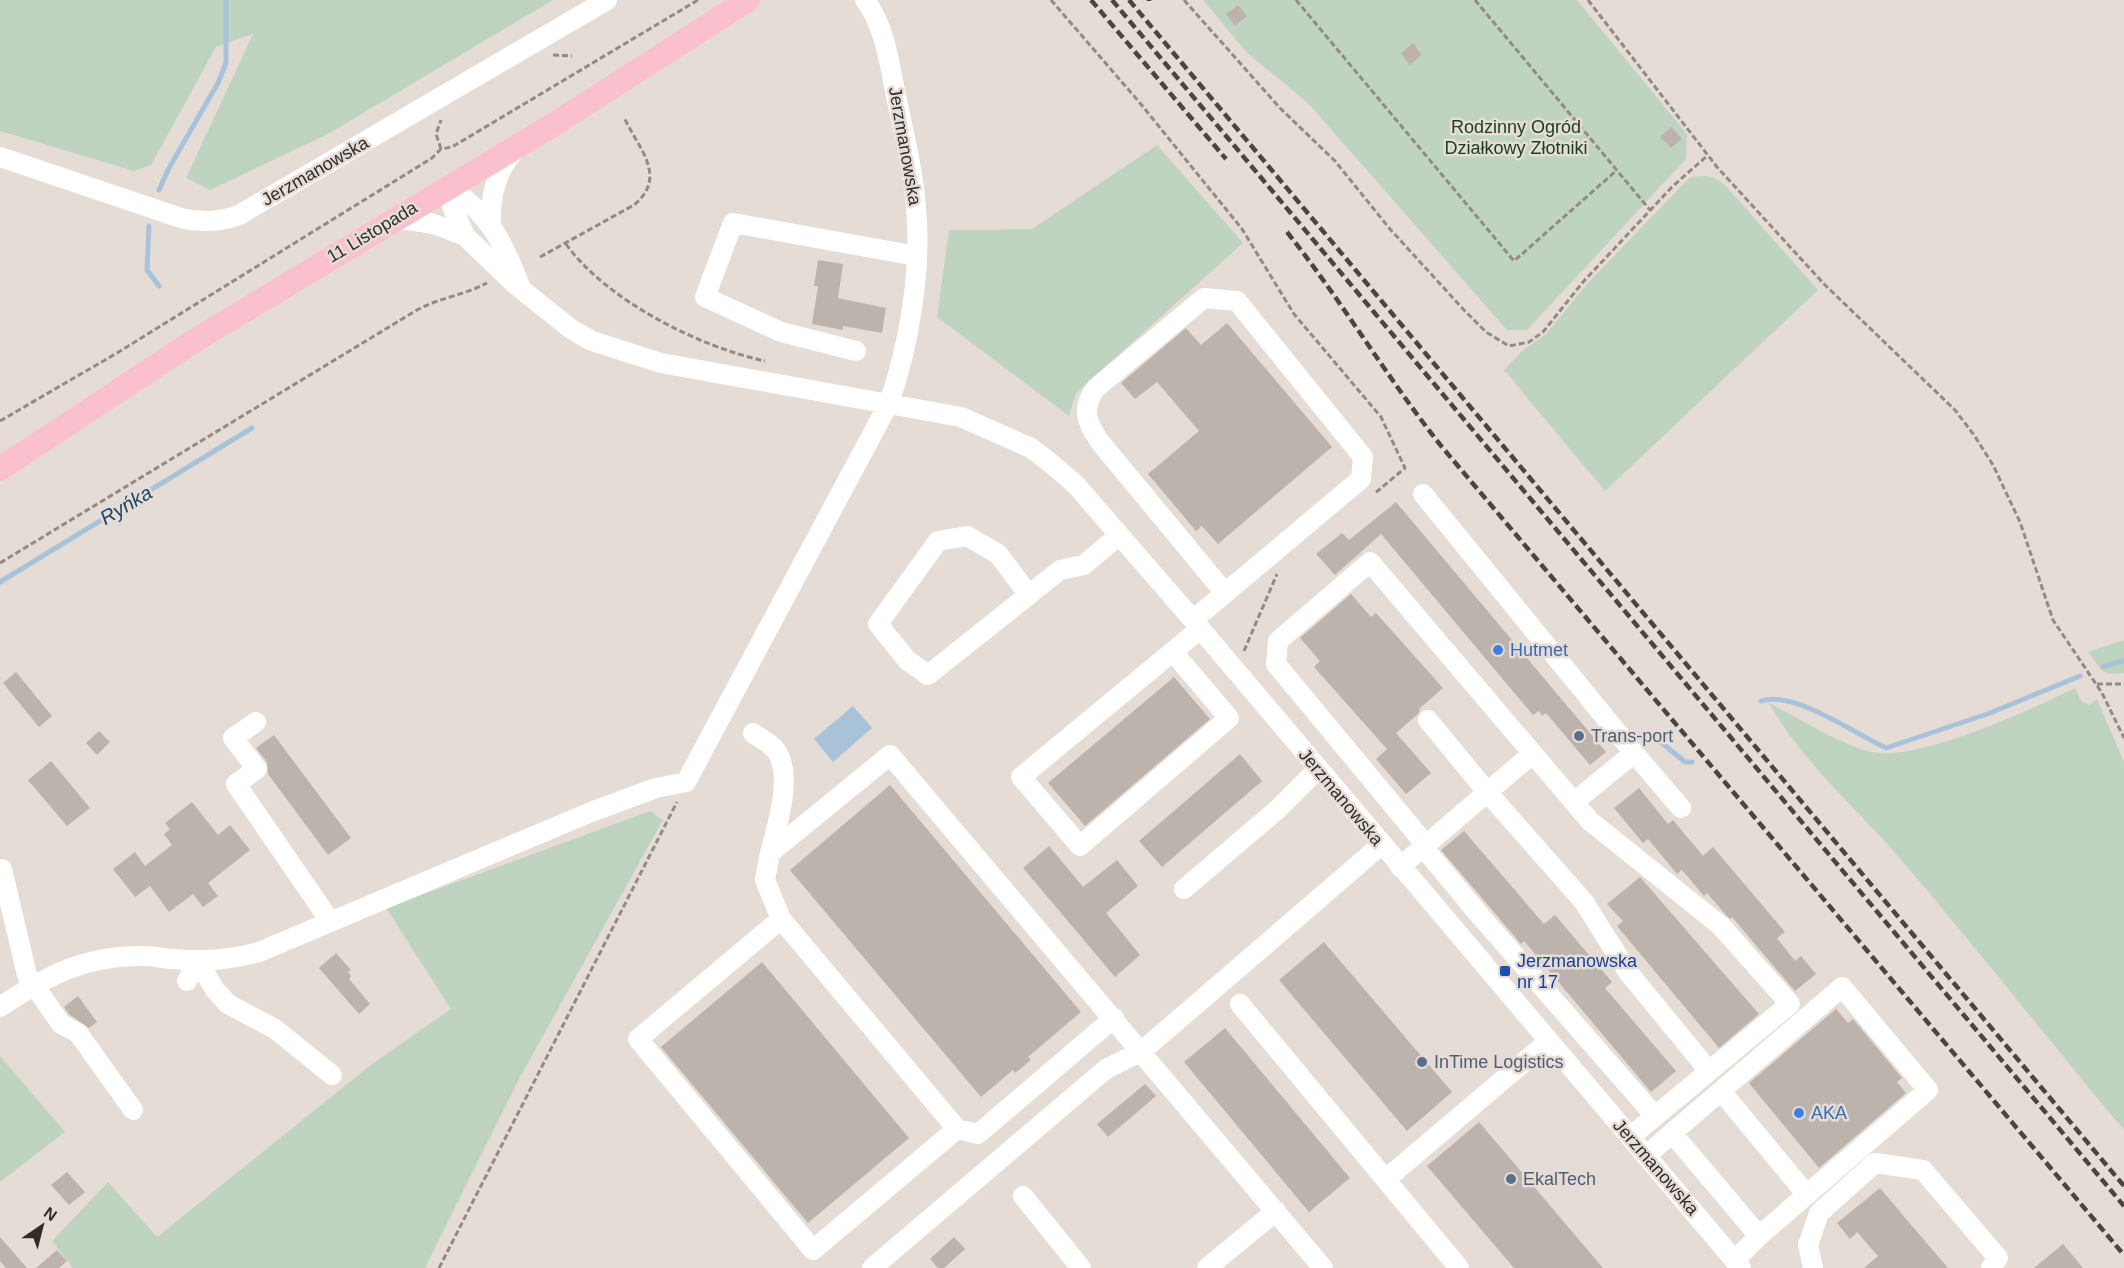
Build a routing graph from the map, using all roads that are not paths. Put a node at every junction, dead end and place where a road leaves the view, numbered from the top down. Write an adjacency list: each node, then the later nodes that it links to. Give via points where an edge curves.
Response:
1 (607, 0): 5 (street, Jerzmanowska, via 239,215 208,222 167,213)
2 (748, 0): 4 (main road, 11 Listopada)
3 (865, 0): 10 (street, Jerzmanowska, via 880,27 911,163)
4 (520, 144): 6 (main road, 11 Listopada); 8 (street, via 497,180)
5 (0, 157)
6 (448, 186): 7 (main road, 11 Listopada); 8 (street); 9 (street, Jerzmanowska)
7 (394, 218): 9 (street, Jerzmanowska, via 434,224); 14 (main road, 11 Listopada, via 194,341)
8 (491, 224): 11 (street, via 508,253)
9 (465, 236): 11 (street, Jerzmanowska)
10 (917, 256): 12 (street, via 733,223 705,297 781,332); 13 (street, Jerzmanowska, via 910,314)
11 (521, 289): 13 (street, Jerzmanowska, via 571,329 620,352)
12 (856, 351)
13 (889, 403): 16 (street, Jerzmanowska, via 961,417 1031,448 1076,485); 37 (street, via 686,782 656,788 591,812)
14 (0, 469)
15 (1423, 494): 24 (street)
16 (1119, 535): 18 (street, via 1084,565 1060,570); 19 (street, Jerzmanowska)
17 (1225, 593): 17 (street, via 1361,479 1363,457 1237,301 1204,298 1096,388 1086,403 1086,419 1100,442); 19 (street)
18 (1029, 595): 18 (street, via 928,675 907,660 878,624 938,541 967,536 998,554)
19 (1196, 625): 20 (street); 26 (street, Jerzmanowska)
20 (1173, 652): 20 (street, via 1021,777 1080,846 1228,718)
21 (1428, 720): 27 (street)
22 (256, 722): 37 (street, via 234,738 257,769 236,784)
23 (753, 733): 32 (street, via 778,752 782,764 780,816)
24 (1634, 753): 28 (street); 29 (street)
25 (1533, 754): 27 (street); 28 (street); 31 (street, via 1370,562 1278,641 1276,664)
26 (1317, 770): 30 (street, Jerzmanowska); 35 (street)
27 (1488, 793): 31 (street); 46 (street, via 1584,902 1628,972)
28 (1574, 802): 46 (street, via 1590,821 1721,926 1790,1004)
29 (1682, 808)
30 (1381, 844): 33 (street, Jerzmanowska); 45 (street)
31 (1425, 846): 33 (street); 50 (street, via 1482,918)
32 (770, 853): 36 (street, via 765,880); 43 (street, via 890,754)
33 (1400, 867): 44 (street, Jerzmanowska)
34 (2, 869): 40 (street, via 27,975)
35 (1184, 890)
36 (781, 919): 51 (street); 51 (street, via 638,1039 813,1250)
37 (330, 921): 38 (street, via 242,957)
38 (198, 961): 39 (street); 40 (street, via 146,956 96,960 51,974); 47 (street, via 228,1004 275,1029)
39 (187, 981)
40 (33, 985): 42 (street); 49 (street, via 61,1024 78,1033)
41 (1240, 1004): 55 (street)
42 (0, 1007)
43 (1114, 1018): 45 (street); 51 (street, via 978,1134)
44 (1548, 1041): 53 (street, Jerzmanowska); 55 (street)
45 (1142, 1051): 58 (street); 62 (street, via 1106,1069)
46 (1710, 1071): 50 (street)
47 (332, 1075)
48 (1721, 1091): 52 (street); 56 (street); 56 (street, via 1842,987 1928,1090)
49 (133, 1110)
50 (1655, 1116): 53 (street)
51 (957, 1129)
52 (1672, 1133): 54 (street); 59 (street)
53 (1630, 1137): 54 (street, Jerzmanowska)
54 (1646, 1156): 61 (street, Jerzmanowska)
55 (1386, 1179): 67 (street)
56 (1807, 1195): 59 (street)
57 (1023, 1196): 63 (street)
58 (1276, 1211): 60 (street); 66 (street)
59 (1759, 1236): 61 (street)
60 (1232, 1248): 64 (street); 65 (street)
61 (1738, 1264)
62 (872, 1268)
63 (1081, 1268)
64 (1207, 1268)
65 (1219, 1268)
66 (1323, 1268)
67 (1459, 1268)
68 (1813, 1268): 69 (street, via 1808,1245 1819,1213 1875,1163 1923,1170 1998,1258)
69 (1991, 1268)

